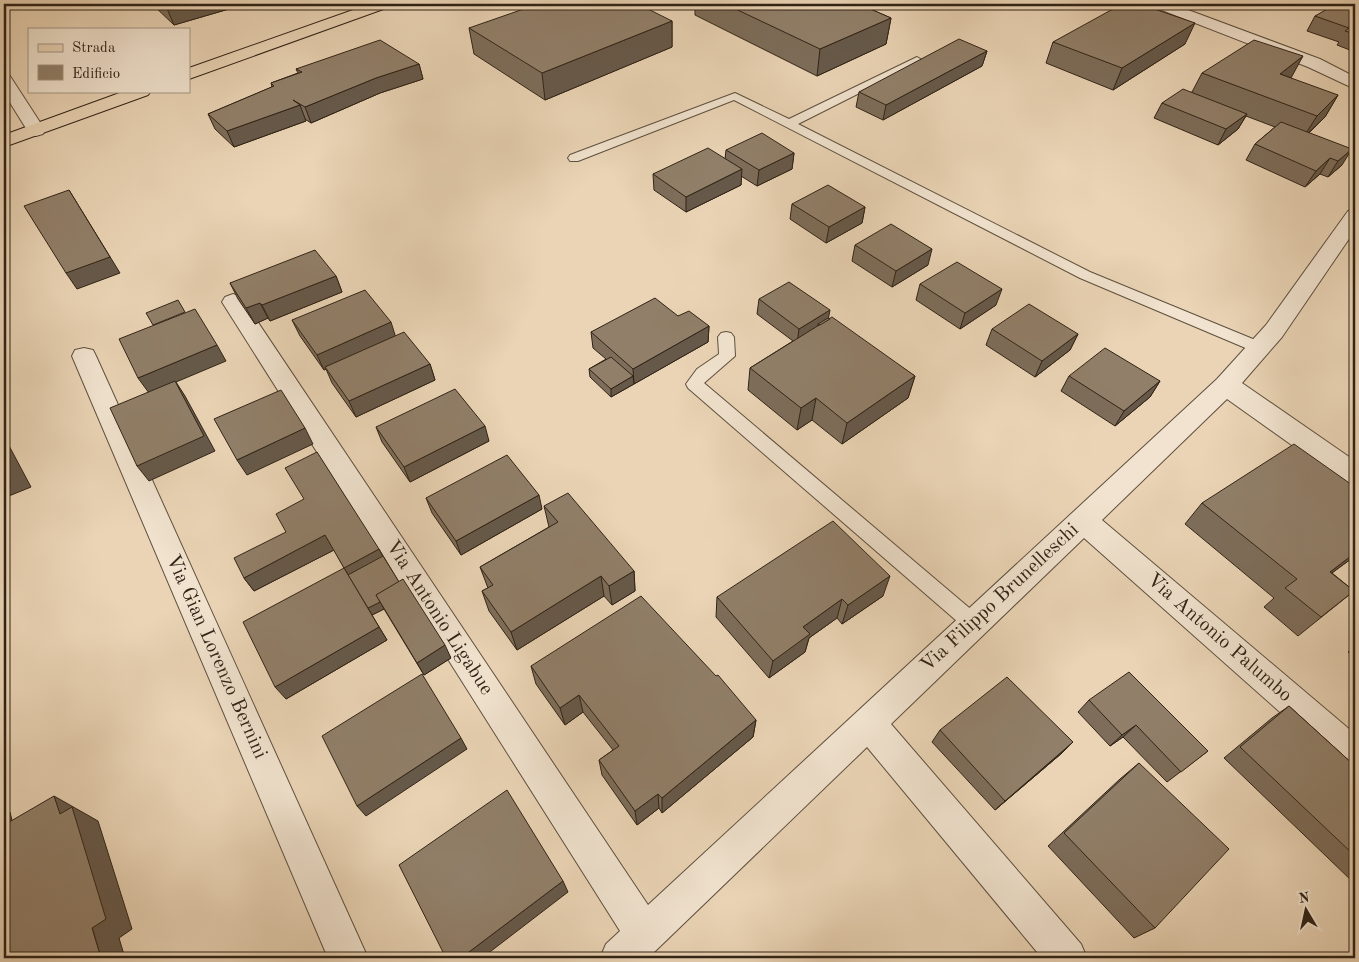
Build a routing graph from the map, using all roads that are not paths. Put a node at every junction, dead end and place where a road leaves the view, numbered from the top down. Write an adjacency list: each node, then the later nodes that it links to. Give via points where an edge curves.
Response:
1 (384, 4): 4 (main road)
2 (1159, 4): 6 (street, via 1314,63)
3 (917, 60): 8 (lane)
4 (190, 74)
5 (4, 80): 9 (street)
6 (1355, 84)
7 (139, 92): 9 (main road)
8 (789, 124): 11 (lane, via 735,96); 15 (lane, via 1085,275)
9 (36, 130): 10 (main road)
10 (4, 141)
11 (574, 158)
12 (1355, 215): 15 (street, Via Filippo Brunelleschi)
13 (233, 302): 23 (street, Via Antonio Ligabue)
14 (726, 337): 20 (lane, via 726,356 694,384)
15 (1260, 348): 17 (street, Via Filippo Brunelleschi)
16 (84, 356): 24 (street, Via Gian Lorenzo Bernini)
17 (1226, 385): 18 (street); 19 (street, Via Filippo Brunelleschi)
18 (1355, 475)
19 (1083, 520): 20 (street, Via Filippo Brunelleschi); 22 (street, Via Antonio Palumbo)
20 (973, 624): 21 (street, Via Filippo Brunelleschi)
21 (868, 723): 23 (street, Via Filippo Brunelleschi); 26 (street)
22 (1355, 756)
23 (645, 934): 25 (street, Via Filippo Brunelleschi)
24 (348, 958)
25 (620, 958)
26 (1067, 958)

